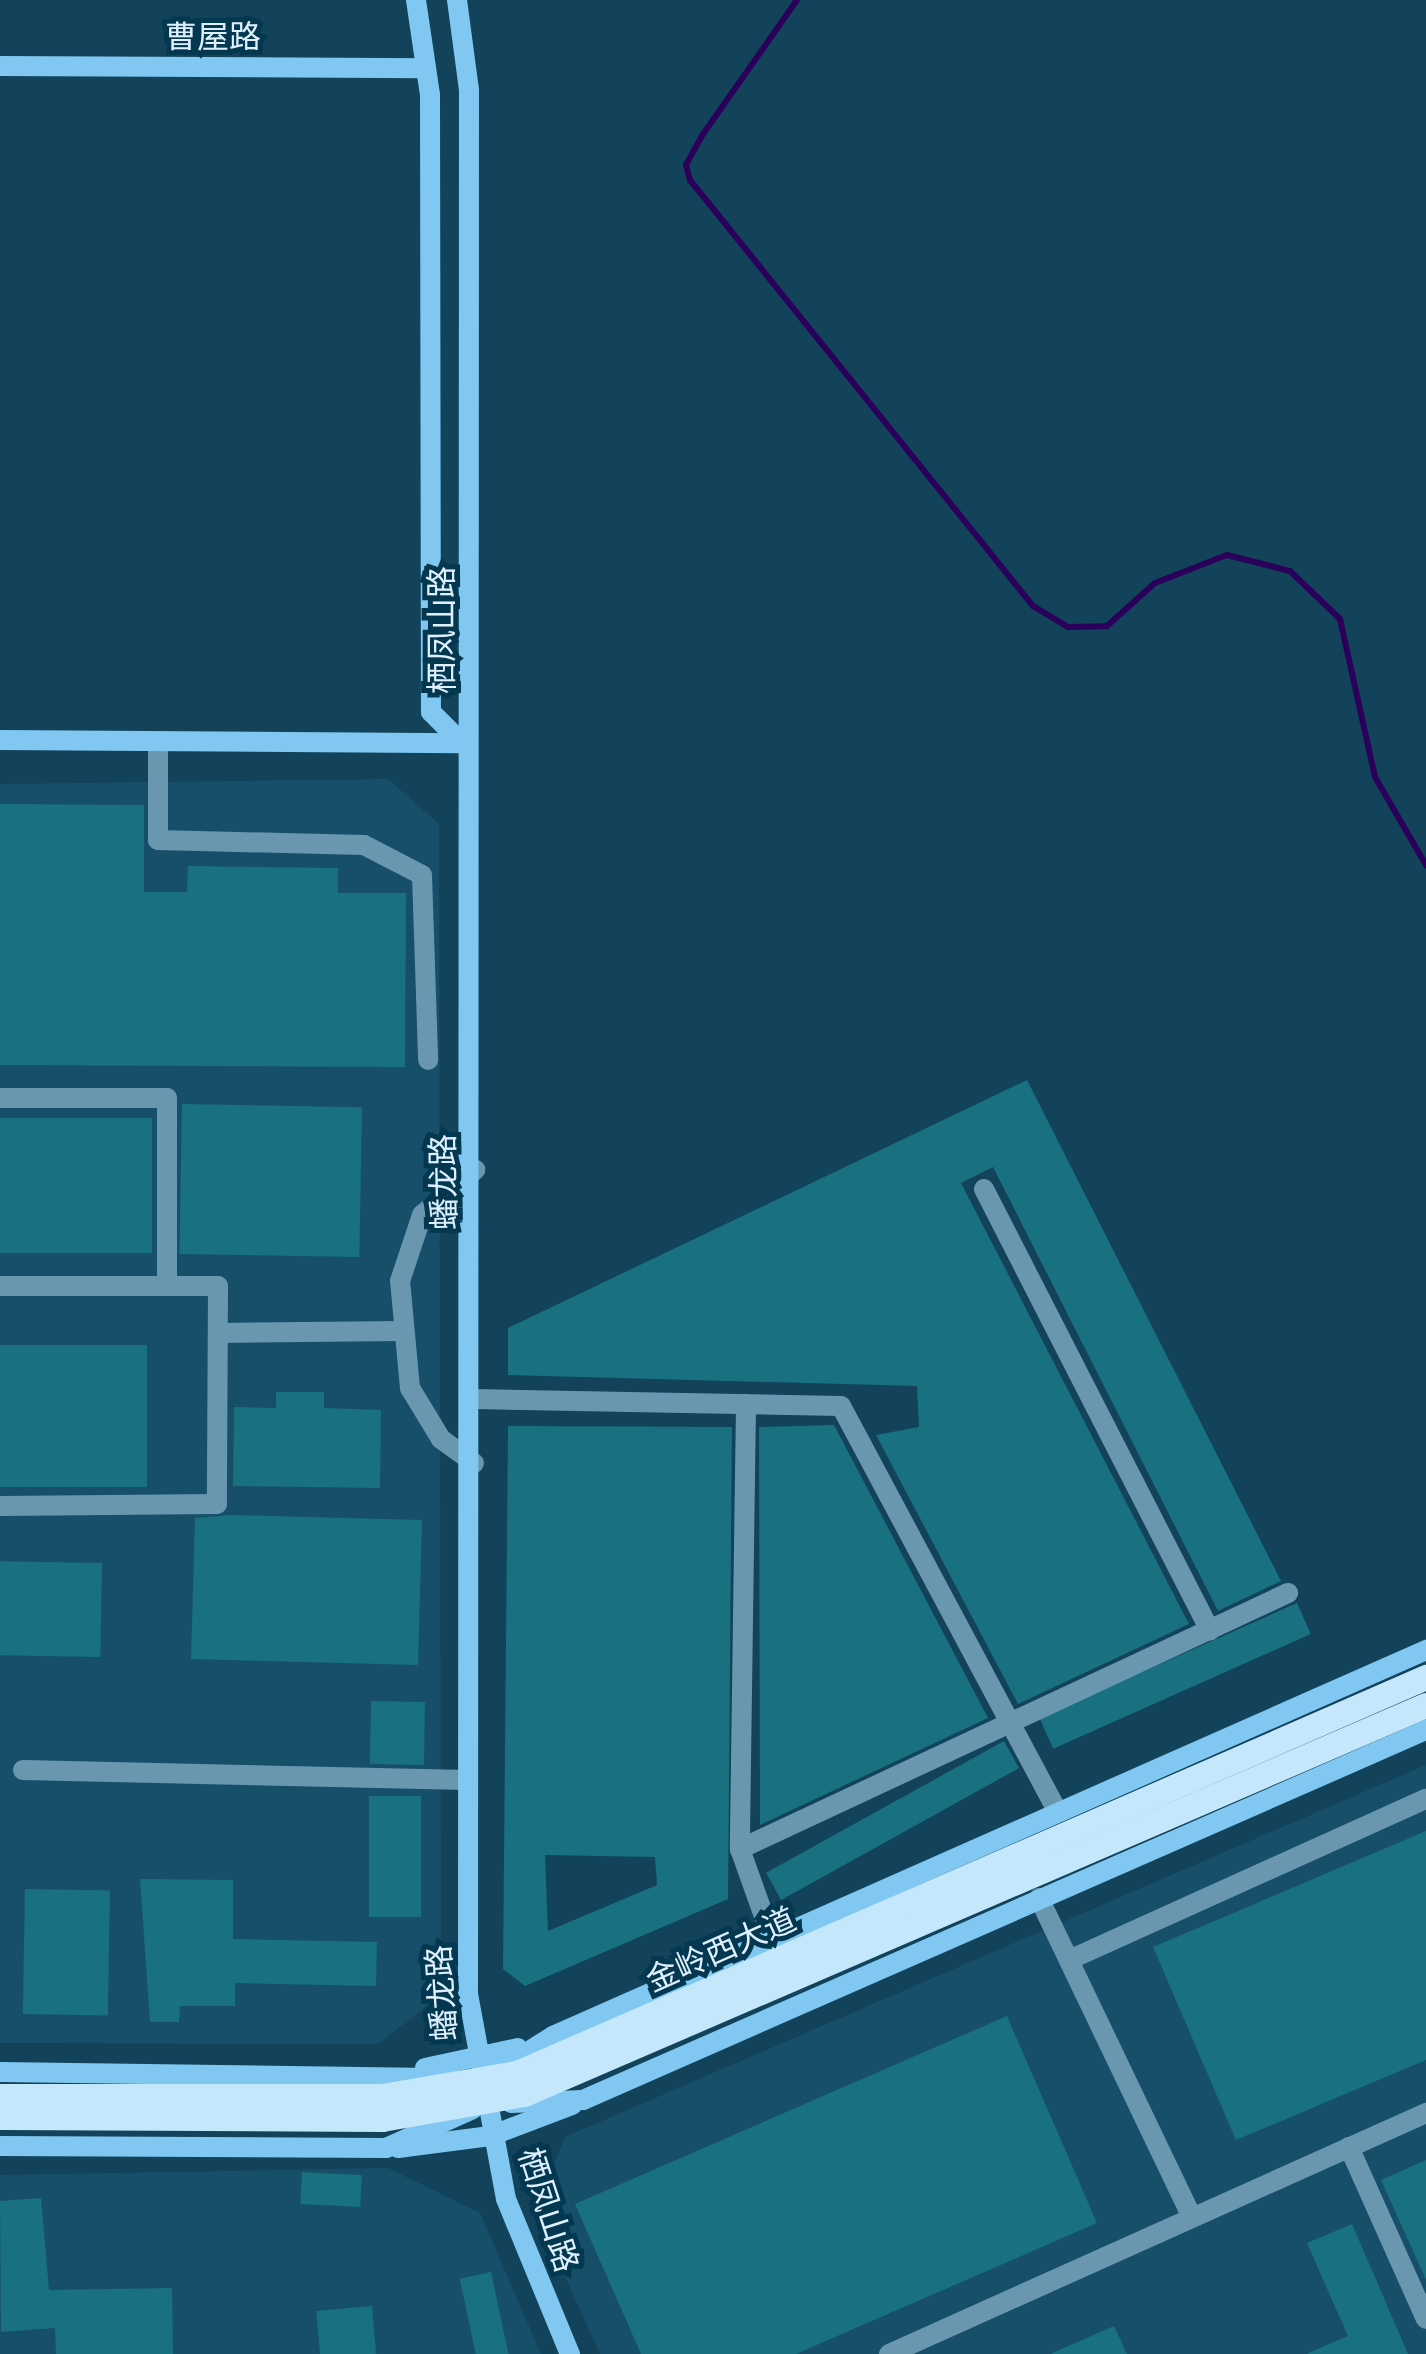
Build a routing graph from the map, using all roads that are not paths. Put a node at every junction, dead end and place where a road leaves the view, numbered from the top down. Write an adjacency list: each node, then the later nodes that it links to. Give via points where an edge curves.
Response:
1 (416, 0): 4 (street, 栖凤山路)
2 (457, 0): 7 (street, 栖凤山路, via 469,110 472,709)
3 (0, 66): 4 (street, 曹屋路)
4 (426, 68): 7 (street, 栖凤山路, via 431,712)
5 (0, 740): 6 (street)
6 (158, 741): 7 (street); 8 (street, via 158,840 364,845 422,874)
7 (462, 743): 10 (street, 蟠龙路)
8 (428, 1060)
9 (0, 1098): 13 (street, via 167,1098)
10 (475, 1170): 14 (street, via 432,1201 413,1230 400,1282); 16 (street, 蟠龙路)
11 (984, 1188): 21 (street)
12 (0, 1286): 13 (street)
13 (167, 1286): 15 (street, via 218,1286)
14 (402, 1331): 15 (street); 18 (street, via 417,1405)
15 (218, 1332): 19 (street, via 217,1504)
16 (474, 1399): 17 (street); 18 (street, 蟠龙路)
17 (746, 1404): 25 (street, via 841,1406); 31 (street)
18 (474, 1463): 28 (street, 蟠龙路)
19 (0, 1506)
20 (1288, 1593): 21 (street)
21 (1210, 1630): 25 (street)
22 (1426, 1650): 30 (street)
23 (1426, 1677): 36 (main road, 金岭西大道, via 582,2047)
24 (1426, 1706): 36 (main road, 金岭西大道, via 592,2069)
25 (1011, 1723): 30 (street); 31 (street)
26 (1426, 1730): 32 (street)
27 (23, 1770): 28 (street)
28 (467, 1780): 36 (street, 蟠龙路)
29 (1426, 1799): 34 (street)
30 (1058, 1812): 33 (street)
31 (740, 1849): 33 (street)
32 (1039, 1898): 34 (street); 38 (street)
33 (772, 1939): 36 (street, via 553,2036)
34 (1068, 1960): 45 (street)
35 (0, 2072): 36 (street, via 374,2072)
36 (481, 2082): 37 (main road, 金岭西大道, via 382,2096); 38 (street); 40 (main road, 金岭西大道, via 382,2118); 41 (street, 栖凤山路); 43 (street)
37 (0, 2096)
38 (582, 2100): 41 (street)
39 (1426, 2113): 44 (street)
40 (0, 2117)
41 (492, 2135): 43 (street); 47 (street, 栖凤山路, via 506,2198)
42 (0, 2146): 43 (street)
43 (386, 2148)
44 (1348, 2148): 45 (street); 46 (street)
45 (1192, 2218): 48 (street)
46 (1426, 2319)
47 (570, 2354)
48 (888, 2354)

